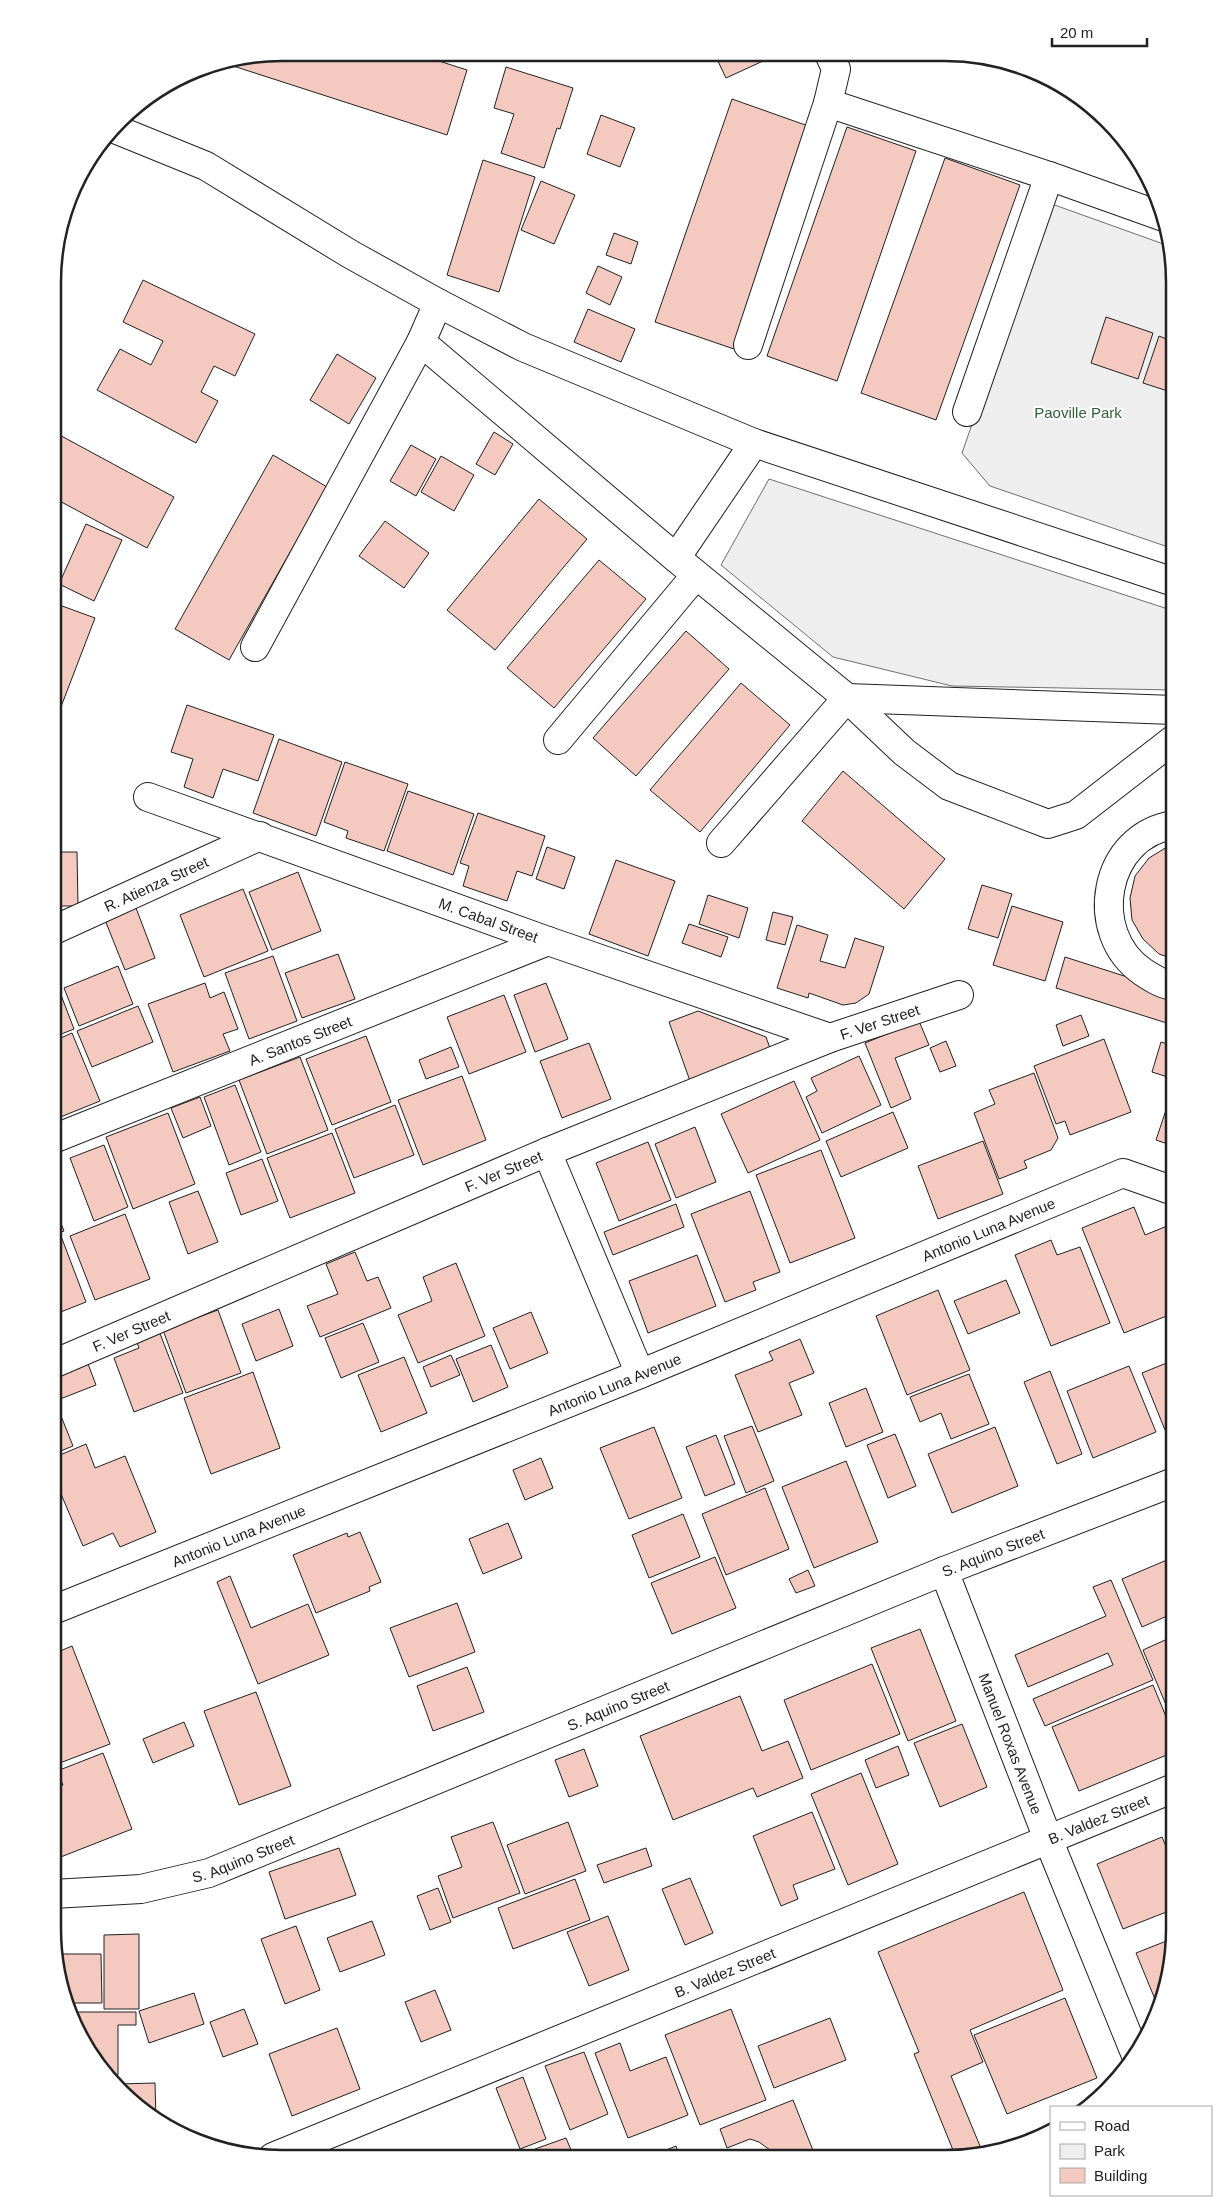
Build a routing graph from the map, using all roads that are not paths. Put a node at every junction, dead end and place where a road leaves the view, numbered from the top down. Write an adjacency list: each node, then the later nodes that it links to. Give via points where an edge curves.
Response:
1 (832, 61): 2 (street, via 836,69)
2 (828, 103): 4 (street); 8 (street)
3 (121, 131): 6 (street, via 206,166)
4 (1049, 176): 5 (street); 9 (street)
5 (1155, 214)
6 (438, 304): 7 (street); 10 (street, via 523,348)
7 (421, 342): 11 (street); 13 (street)
8 (748, 345)
9 (967, 412)
10 (754, 443): 11 (street); 12 (street)
11 (686, 566): 14 (street); 16 (street)
12 (1166, 579)
13 (255, 647)
14 (847, 698): 15 (street); 17 (street, via 904,752 948,786 1048,824 1076,815); 21 (street)
15 (1166, 710)
16 (558, 740)
17 (1166, 751)
18 (148, 797): 20 (street, M. Cabal Street)
19 (1166, 828): 24 (street, via 1151,833 1134,845 1117,868 1108,896 1108,916 1122,952 1135,967)
20 (260, 836): 22 (street, R. Atienza Street); 23 (street, M. Cabal Street)
21 (721, 842)
22 (61, 927)
23 (548, 941): 26 (street, M. Cabal Street); 27 (street, A. Santos Street)
24 (1166, 983)
25 (959, 995): 26 (street, F. Ver Street)
26 (830, 1038): 28 (street, F. Ver Street)
27 (61, 1137)
28 (547, 1152): 30 (street, F. Ver Street); 31 (street)
29 (1166, 1188): 31 (street, Antonio Luna Avenue, via 1123,1174)
30 (61, 1361)
31 (640, 1374): 34 (street, Antonio Luna Avenue)
32 (1166, 1485): 33 (street, S. Aquino Street)
33 (944, 1571): 36 (street, Manuel Roxas Avenue); 37 (street, S. Aquino Street, via 209,1873 141,1890)
34 (61, 1607)
35 (1166, 1791): 36 (street, B. Valdez Street)
36 (1048, 1839): 38 (street, Manuel Roxas Avenue); 39 (street, B. Valdez Street)
37 (61, 1894)
38 (1132, 2046)
39 (288, 2150)

